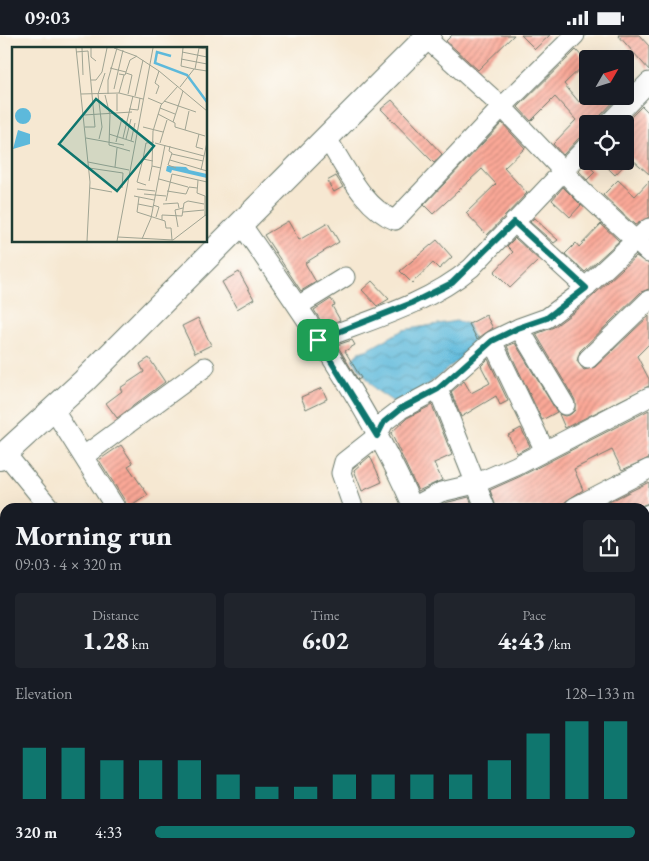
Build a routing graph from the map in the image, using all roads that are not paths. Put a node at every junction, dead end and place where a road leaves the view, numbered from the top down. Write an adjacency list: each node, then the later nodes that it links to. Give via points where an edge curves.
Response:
1 (575, 35): 4 (street)
2 (427, 36): 4 (street); 6 (main road)
3 (649, 82): 5 (street)
4 (502, 107): 6 (street, via 395,220 369,202); 8 (street)
5 (617, 115)
6 (327, 139): 10 (main road)
7 (579, 155): 8 (street)
8 (563, 172): 9 (street); 12 (street)
9 (514, 222): 15 (street); 19 (street, via 471,268 446,287)
10 (241, 224): 17 (street); 26 (main road)
11 (649, 228): 12 (street, via 639,239)
12 (634, 239): 13 (street); 15 (street)
13 (649, 253)
14 (346, 277): 17 (street)
15 (586, 288): 18 (street, via 547,318)
16 (649, 300): 21 (street)
17 (298, 306): 19 (street)
18 (518, 328): 20 (street); 25 (street)
19 (318, 340): 27 (street)
20 (492, 341): 23 (street); 28 (street)
21 (588, 359)
22 (205, 367): 30 (street)
23 (438, 389): 27 (street, via 384,422); 32 (street)
24 (649, 397): 28 (street)
25 (565, 405)
26 (53, 409): 29 (main road); 30 (street)
27 (377, 436): 35 (street, via 344,462 341,473); 36 (street, via 390,455)
28 (545, 451): 32 (street)
29 (3, 456): 33 (street)
30 (84, 456): 34 (street)
31 (649, 469): 39 (street)
32 (475, 483): 37 (street, via 441,492); 38 (street)
33 (45, 503)
34 (113, 503)
35 (352, 503)
36 (411, 503)
37 (420, 503)
38 (483, 503)
39 (583, 503)

